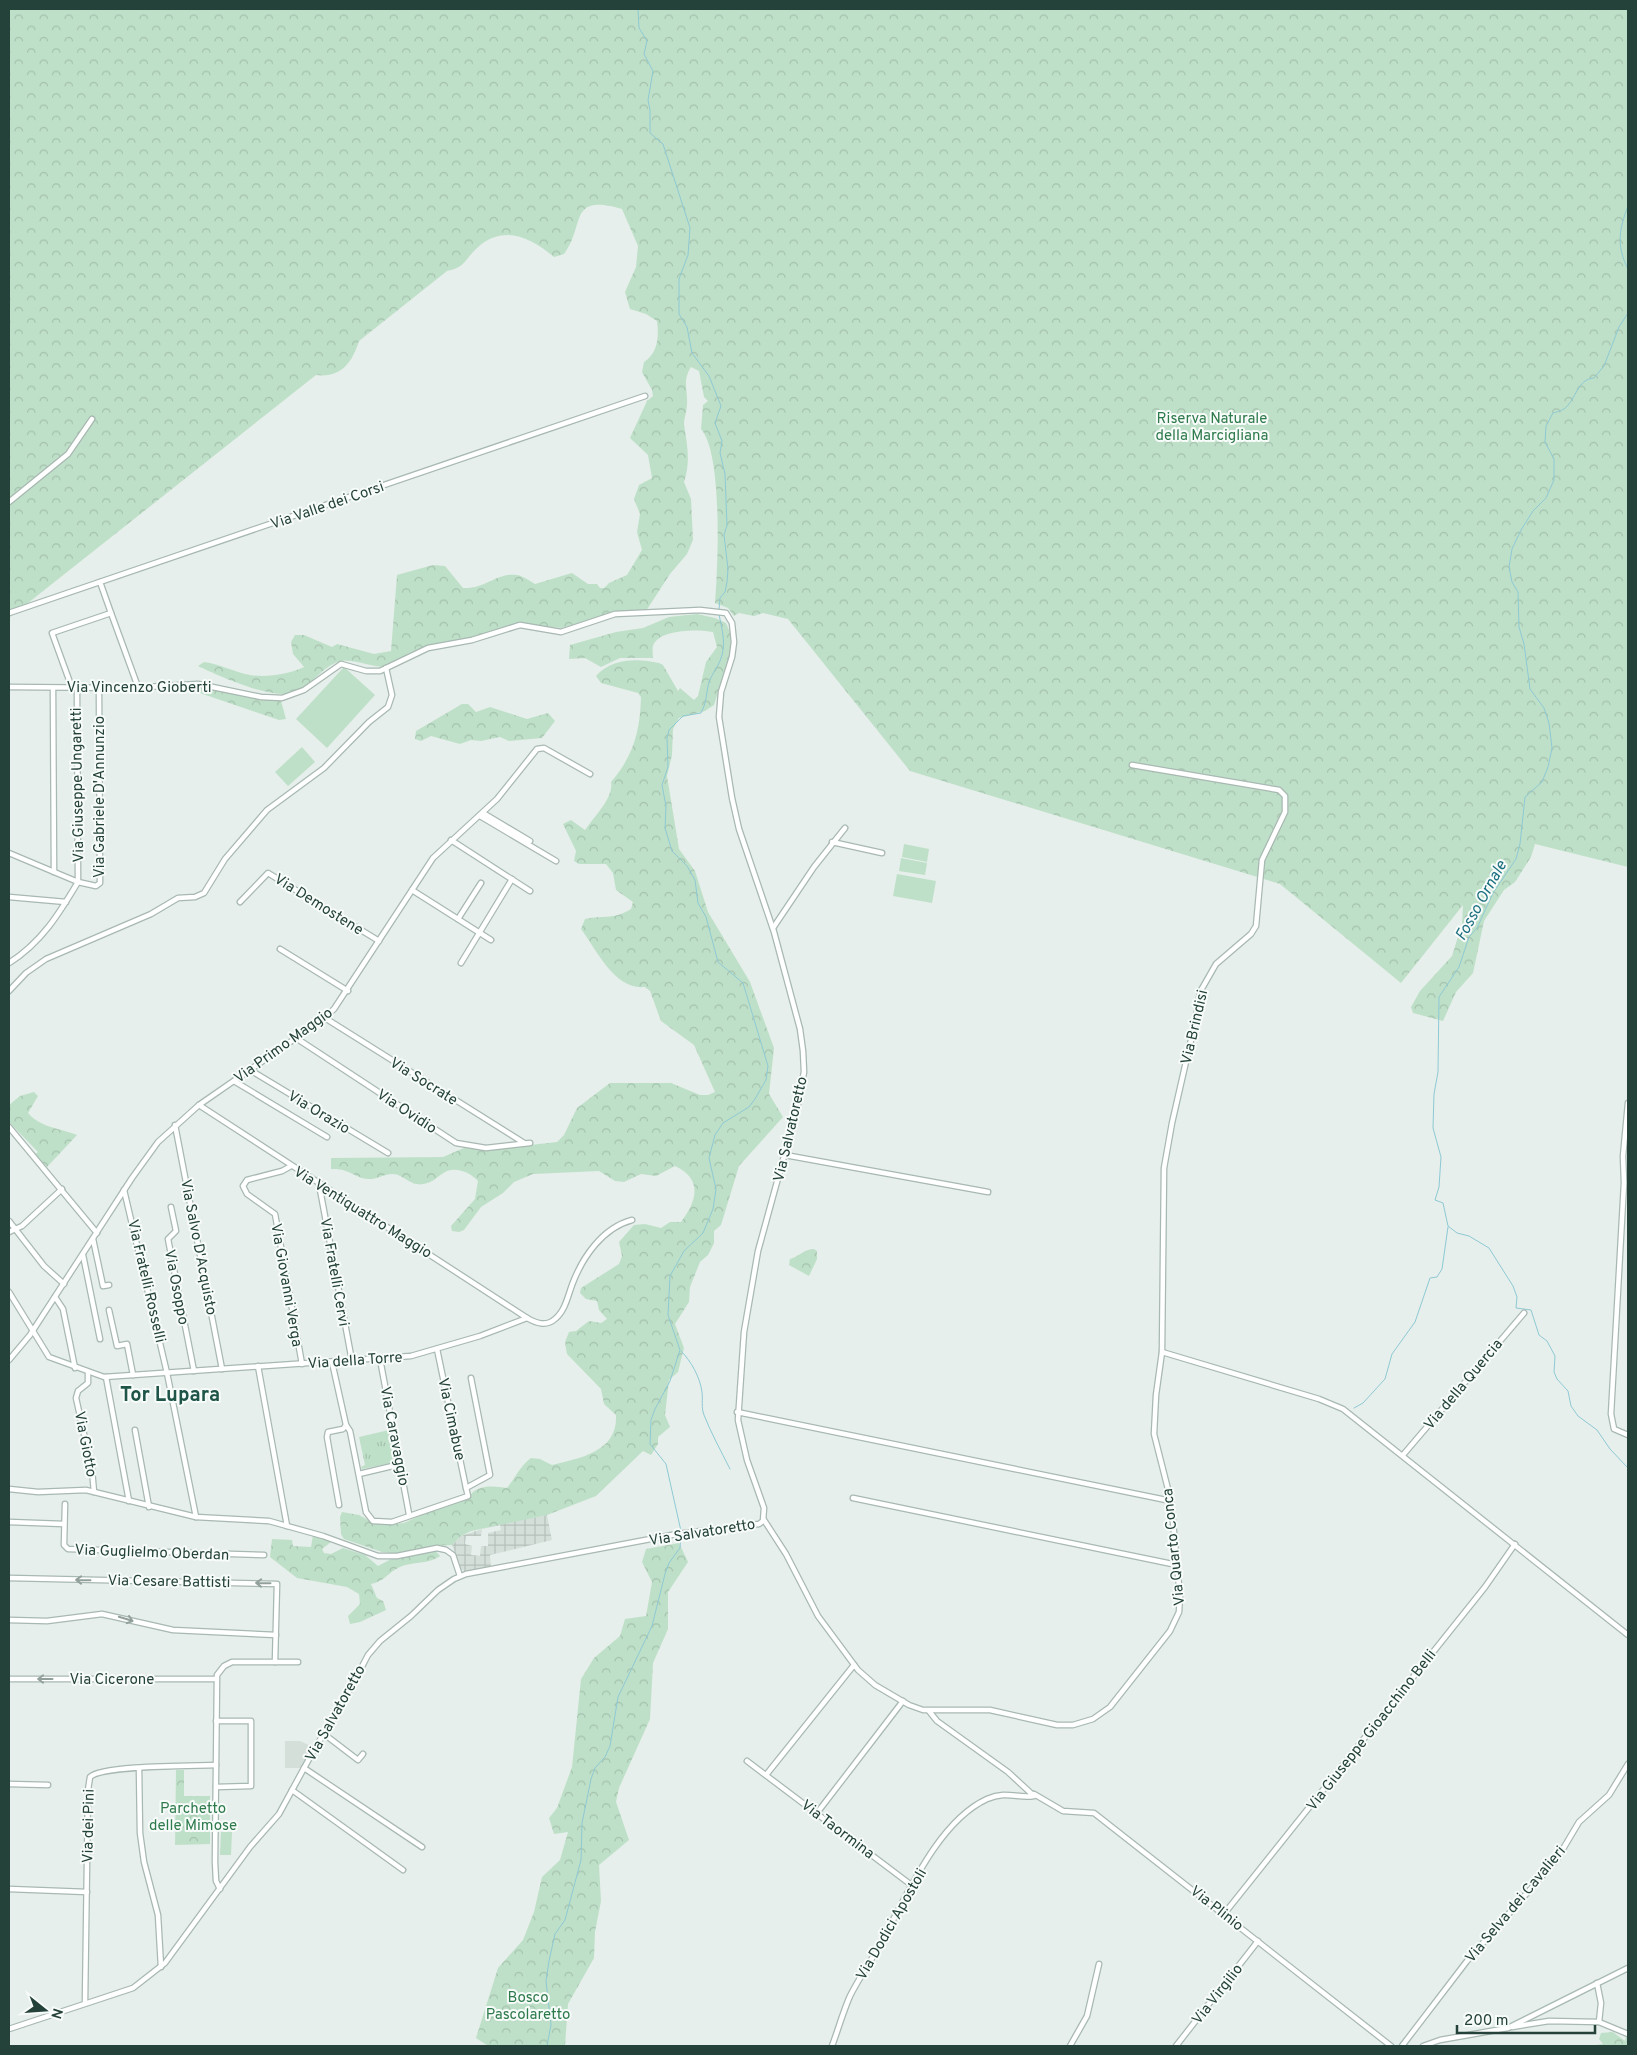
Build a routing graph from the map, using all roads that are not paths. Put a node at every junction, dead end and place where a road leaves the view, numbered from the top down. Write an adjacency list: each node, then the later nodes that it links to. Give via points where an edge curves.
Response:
1 (645, 396): 4 (street, Via Valle dei Corsi)
2 (92, 419): 3 (street, via 68,454)
3 (9, 502)
4 (100, 582): 6 (street, Via Valle dei Corsi); 7 (street)
5 (725, 612): 8 (street, Via Vincenzo Gioberti, via 615,614 561,632 520,625 472,640 428,648); 34 (street, Via Salvatoretto, via 731,619 734,642 720,696 721,736 737,819)
6 (9, 613)
7 (111, 613): 11 (street, Via Giuseppe Ungaretti, via 52,633); 13 (street)
8 (386, 668): 13 (street, Via Vincenzo Gioberti, via 370,671 341,664 304,690 282,698 204,684); 41 (street, via 392,695 388,707 324,768 267,810 225,859 204,893 178,898 151,914 46,959)
9 (9, 688): 10 (street, Via Vincenzo Gioberti)
10 (53, 688): 11 (street, Via Vincenzo Gioberti); 24 (street)
11 (74, 688): 12 (street, Via Vincenzo Gioberti); 26 (street, Via Giuseppe Ungaretti)
12 (99, 688): 13 (street, Via Vincenzo Gioberti); 26 (street, Via Gabriele D'Annunzio, via 100,881 96,886)
13 (138, 688)
14 (1132, 765): 79 (street, Via Brindisi, via 1279,790 1285,796 1284,812 1262,860 1255,928 1216,964 1200,992 1165,1161)
15 (590, 774): 16 (street, Via Primo Maggio, via 545,748 539,748)
16 (482, 814): 18 (street, Via Primo Maggio); 19 (street); 23 (street)
17 (845, 828): 20 (street)
18 (451, 840): 25 (street); 28 (street, Via Primo Maggio)
19 (530, 841)
20 (832, 842): 22 (street); 34 (street)
21 (9, 853): 24 (street)
22 (882, 853)
23 (556, 861)
24 (54, 872): 26 (street)
25 (512, 880): 29 (street); 35 (street)
26 (78, 882): 31 (street)
27 (481, 883): 33 (street)
28 (412, 890): 33 (street); 37 (street, Via Primo Maggio)
29 (530, 891)
30 (9, 898): 31 (street)
31 (66, 902): 39 (street, via 38,940)
32 (240, 902): 37 (street, Via Demostene, via 268,872)
33 (458, 919): 35 (street)
34 (773, 928): 55 (street, Via Salvatoretto, via 804,1051 800,1095)
35 (480, 933): 36 (street); 40 (street)
36 (491, 940)
37 (379, 941): 42 (street, Via Primo Maggio)
38 (280, 949): 42 (street)
39 (9, 963)
40 (461, 963)
41 (9, 991)
42 (348, 991): 43 (street, Via Primo Maggio)
43 (325, 1018): 44 (street, Via Primo Maggio); 53 (street, Via Socrate)
44 (296, 1038): 45 (street, Via Primo Maggio); 53 (street, Via Ovidio, via 456,1144 486,1148)
45 (250, 1070): 46 (street, Via Primo Maggio); 54 (street, Via Orazio)
46 (234, 1081): 48 (street, Via Primo Maggio); 51 (street)
47 (1628, 1103): 97 (street, via 1611,1414 1614,1429)
48 (199, 1105): 49 (street, Via Primo Maggio); 56 (street, Via Ventiquattro Maggio)
49 (175, 1125): 59 (street, Via Primo Maggio, via 150,1152); 87 (street, Via Salvo D'Acquisto)
50 (9, 1127): 58 (street)
51 (327, 1137)
52 (530, 1142): 53 (street, Via Ovidio)
53 (524, 1143)
54 (388, 1153)
55 (785, 1155): 60 (street); 94 (street, Via Salvatoretto, via 749,1291)
56 (291, 1166): 57 (street, Via Ventiquattro Maggio); 84 (street, Via Giovanni Verga, via 247,1180 243,1186 247,1194 274,1214)
57 (319, 1184): 75 (street, Via Ventiquattro Maggio); 82 (street, Via Fratelli Cervi)
58 (62, 1189): 64 (street); 66 (street)
59 (124, 1190): 66 (street, Via Primo Maggio); 90 (street, Via Fratelli Rosselli)
60 (988, 1192)
61 (171, 1207): 88 (street, Via Osoppo, via 176,1231 168,1239)
62 (632, 1220): 75 (street, Via della Torre, via 609,1230 588,1255 580,1266 563,1310 556,1318 543,1324)
63 (9, 1221): 64 (street)
64 (15, 1229): 65 (street); 69 (street, via 44,1266)
65 (9, 1232)
66 (97, 1233): 67 (street, Via Primo Maggio)
67 (93, 1239): 68 (street, Via Primo Maggio); 70 (street, via 103,1286)
68 (83, 1256): 69 (street, Via Primo Maggio); 77 (street)
69 (64, 1284): 72 (street, Via Primo Maggio)
70 (109, 1285)
71 (9, 1292): 76 (street, Via della Torre)
72 (55, 1297): 76 (street, Via Primo Maggio); 86 (street, via 64,1309)
73 (109, 1310): 91 (street, via 117,1346 127,1344)
74 (1524, 1312): 98 (street, Via della Quercia)
75 (527, 1318): 78 (street, Via della Torre)
76 (33, 1332): 81 (street, Via Primo Maggio); 86 (street, Via della Torre, via 49,1357)
77 (100, 1339)
78 (437, 1349): 80 (street, Via della Torre); 101 (street, Via Cimabue)
79 (1162, 1352): 98 (street, via 1338,1406); 106 (street, Via Quarto Conca, via 1154,1434)
80 (380, 1359): 82 (street, Via della Torre); 99 (street, Via Caravaggio)
81 (9, 1360)
82 (352, 1361): 83 (street, Via della Torre)
83 (332, 1362): 84 (street, Via della Torre); 95 (street)
84 (302, 1364): 85 (street, Via della Torre)
85 (258, 1366): 87 (street, Via della Torre); 115 (street)
86 (75, 1368): 89 (street, Via della Torre)
87 (222, 1369): 88 (street, Via della Torre)
88 (194, 1371): 90 (street, Via della Torre)
89 (88, 1373): 92 (street, Via della Torre); 103 (street, Via Giotto, via 88,1383 78,1390 76,1398)
90 (167, 1373): 91 (street, Via della Torre); 111 (street, Via Fratelli Rosselli)
91 (133, 1375): 92 (street, Via della Torre)
92 (106, 1376): 105 (street)
93 (471, 1378): 101 (street, via 490,1475)
94 (737, 1412): 106 (street); 112 (street, Via Salvatoretto, via 764,1508)
95 (346, 1425): 100 (street, via 350,1430); 108 (street, via 343,1429 328,1432 327,1436)
96 (135, 1430): 109 (street)
97 (1628, 1434)
98 (1403, 1455): 116 (street)
99 (401, 1464): 100 (street); 110 (street, Via Caravaggio)
100 (358, 1474): 110 (street, via 366,1512 371,1520 388,1522)
101 (466, 1488): 110 (street, via 468,1496)
102 (9, 1489): 103 (street)
103 (94, 1492): 105 (street)
104 (853, 1498): 118 (street)
105 (129, 1501): 109 (street)
106 (1171, 1501): 118 (street, Via Quarto Conca)
107 (65, 1504): 114 (street, Via Guglielmo Oberdan)
108 (339, 1505)
109 (149, 1507): 111 (street)
110 (409, 1514)
111 (196, 1517): 115 (street, via 262,1520)
112 (764, 1520): 119 (street, Via Salvatoretto, via 759,1524 677,1534); 126 (street, Via Quarto Conca, via 816,1612)
113 (9, 1522): 114 (street, Via Guglielmo Oberdan)
114 (64, 1524): 117 (street, Via Guglielmo Oberdan, via 64,1545 68,1549)
115 (287, 1526): 119 (street, via 378,1556 443,1549 454,1557)
116 (1516, 1544): 123 (street); 152 (street, Via Giuseppe Gioacchino Belli)
117 (264, 1555)
118 (1177, 1565): 130 (street, Via Quarto Conca, via 1180,1603 1176,1621 1110,1707 1099,1716 1057,1726 990,1710)
119 (460, 1576): 132 (street, Via Salvatoretto, via 438,1590 380,1641 359,1670 344,1703)
120 (9, 1578): 122 (street, Via Cesare Battisti, one-way to 120, via 277,1584)
121 (9, 1620): 122 (street, one-way to 122, via 47,1621 102,1614 178,1631)
122 (276, 1635): 124 (street)
123 (1628, 1635)
124 (275, 1662): 125 (street); 128 (street, via 230,1663 220,1670)
125 (298, 1662)
126 (854, 1665): 129 (street, Via Quarto Conca, via 873,1683); 139 (street)
127 (9, 1679): 128 (street, Via Cicerone, one-way to 127)
128 (216, 1679): 131 (street)
129 (903, 1701): 130 (street, Via Quarto Conca); 145 (street)
130 (929, 1711): 144 (street)
131 (216, 1721): 136 (street); 142 (street, via 252,1721 251,1786)
132 (324, 1734): 133 (street, via 358,1760); 138 (street, Via Salvatoretto)
133 (363, 1754)
134 (747, 1761): 139 (street, Via Taormina)
135 (1628, 1764): 167 (street, Via Selva dei Cavalieri, via 1608,1795 1578,1824 1557,1859 1466,1963)
136 (216, 1765): 137 (street, Via dei Pini); 142 (street)
137 (139, 1768): 151 (street, Via dei Pini, via 98,1772 89,1780); 155 (street, via 140,1833 158,1915)
138 (304, 1768): 143 (street, Via Salvatoretto); 146 (street)
139 (766, 1775): 145 (street, Via Taormina)
140 (9, 1784): 141 (street)
141 (48, 1785)
142 (216, 1787): 150 (street, via 215,1866)
143 (292, 1790): 147 (street); 150 (street, Via Salvatoretto, via 278,1816 252,1844)
144 (1033, 1793): 148 (street, Via Dodici Apostoli, via 1033,1797 997,1796 972,1808 945,1835); 152 (street, Via Plinio, via 1063,1811 1093,1813)
145 (816, 1813): 148 (street, Via Taormina)
146 (422, 1847)
147 (403, 1870)
148 (910, 1884): 163 (street, Via Dodici Apostoli, via 851,1995)
149 (9, 1889): 151 (street)
150 (220, 1889): 155 (street, Via Salvatoretto)
151 (87, 1892): 158 (street, Via dei Pini)
152 (1224, 1914): 153 (street, Via Plinio)
153 (1258, 1941): 165 (street, Via Virgilio); 166 (street, Via Plinio)
154 (1099, 1964): 164 (street, via 1088,2013)
155 (161, 1967): 158 (street, Via Salvatoretto, via 135,1987)
156 (1628, 1968): 157 (street)
157 (1597, 1983): 159 (street, via 1601,2003); 160 (street)
158 (85, 2003): 161 (street, Via Salvatoretto)
159 (1599, 2022): 160 (street, via 1549,2021); 162 (street)
160 (1508, 2028): 168 (street)
161 (9, 2029)
162 (1628, 2034)
163 (832, 2046)
164 (1070, 2046)
165 (1176, 2046)
166 (1391, 2046)
167 (1402, 2046)
168 (1422, 2046)

